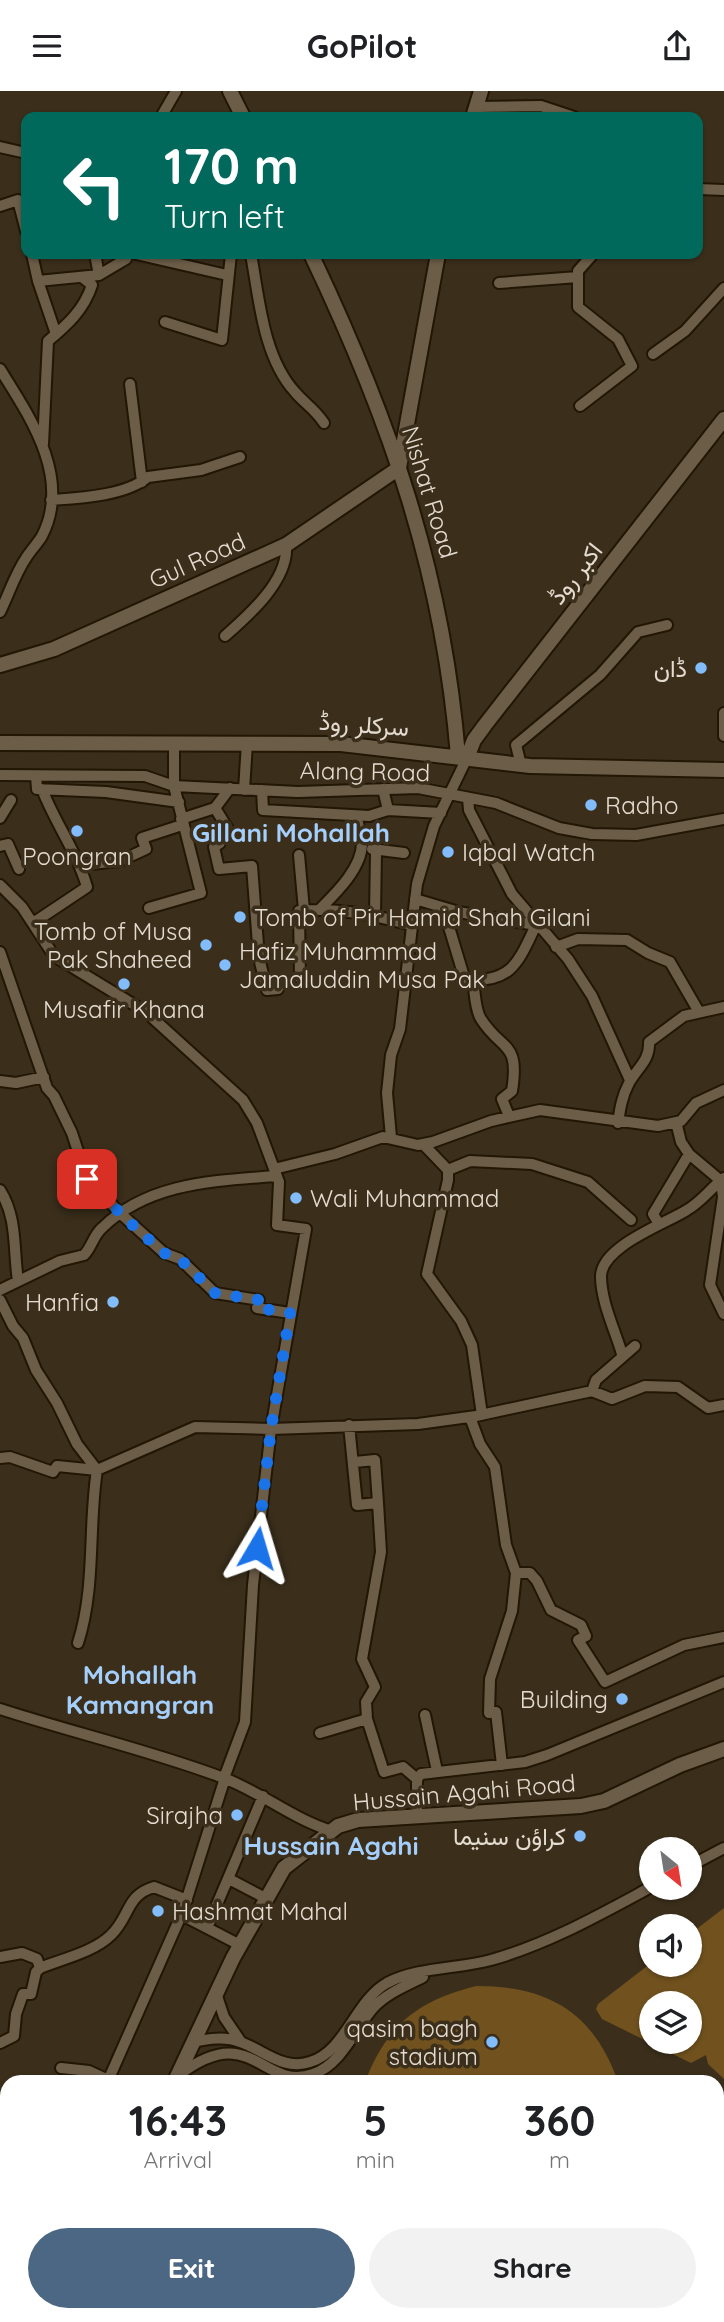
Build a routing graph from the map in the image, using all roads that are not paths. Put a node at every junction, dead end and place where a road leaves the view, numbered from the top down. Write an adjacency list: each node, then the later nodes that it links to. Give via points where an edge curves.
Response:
1 (176, 91): 4 (street)
2 (230, 91): 5 (main road)
3 (481, 91): 6 (main road)
4 (164, 112)
5 (240, 112)
6 (475, 112): 7 (street, via 541,106)
7 (559, 112)
8 (0, 147): 9 (street)
9 (21, 152)
10 (703, 188): 11 (street)
11 (724, 190)
12 (0, 207): 13 (street, via 18,200)
13 (21, 212)
14 (33, 259): 27 (street)
15 (96, 259): 23 (street)
16 (126, 259): 23 (street)
17 (158, 259): 24 (street)
18 (230, 259): 24 (street)
19 (252, 259): 37 (street, via 279,367)
20 (313, 259): 40 (main road, Nishat Road, via 359,356)
21 (437, 259): 40 (main road)
22 (589, 259): 26 (street)
23 (99, 275): 25 (street)
24 (227, 275): 30 (street, via 222,340)
25 (82, 277): 27 (street); 31 (street, via 92,285 87,301)
26 (578, 277): 28 (street); 35 (street, via 578,307 618,339 632,366)
27 (38, 282): 31 (street)
28 (499, 283)
29 (724, 288): 32 (street, via 685,331)
30 (165, 322)
31 (56, 334): 38 (street, via 48,341)
32 (653, 354)
33 (0, 369): 38 (street)
34 (130, 384): 41 (street)
35 (580, 406)
36 (724, 419): 53 (main road, اکبر روڈ)
37 (324, 423)
38 (43, 446): 42 (street)
39 (240, 457): 41 (street)
40 (399, 468): 43 (main road, Gul Road); 53 (main road, Nishat Road, via 432,573)
41 (142, 482): 42 (street)
42 (51, 500): 44 (street, via 43,535 24,559)
43 (286, 545): 46 (street, via 274,582 251,614); 47 (main road, Gul Road, via 54,649)
44 (0, 612)
45 (667, 625): 54 (street, via 638,632 600,675 516,745)
46 (225, 636)
47 (0, 665)
48 (724, 713): 49 (street)
49 (724, 736)
50 (174, 742): 51 (main road, سرکلر روڈ); 52 (main road, سرکلر روڈ); 59 (street)
51 (0, 743)
52 (247, 743): 53 (main road, سرکلر روڈ, via 341,744); 63 (street)
53 (463, 757): 54 (main road, سرکلر روڈ); 66 (street)
54 (521, 765): 55 (main road, سرکلر روڈ)
55 (724, 770)
56 (0, 775): 57 (street, Alang Road)
57 (36, 776): 58 (street, Alang Road); 61 (street, via 37,789)
58 (111, 776): 59 (street, Alang Road, via 145,776); 65 (street)
59 (174, 786): 60 (street, Alang Road); 69 (street)
60 (230, 788): 63 (street, Alang Road); 70 (street)
61 (42, 789): 65 (street); 82 (street)
62 (383, 789): 64 (street, Alang Road); 66 (street, Alang Road, via 418,788); 71 (street)
63 (244, 790): 64 (street, Alang Road)
64 (262, 790): 73 (street, via 263,810)
65 (111, 793): 69 (street)
66 (449, 795): 67 (street, Alang Road); 72 (street)
67 (468, 798): 75 (street, Alang Road, via 592,834 636,835); 93 (street, via 512,894)
68 (10, 800): 74 (street)
69 (179, 803): 76 (street)
70 (215, 808): 76 (street); 98 (street, via 228,829 216,838 219,869 253,866 259,958 267,990)
71 (388, 810): 72 (street); 73 (street)
72 (441, 813): 85 (street)
73 (356, 816): 77 (street)
74 (0, 818)
75 (724, 819)
76 (181, 822): 82 (street, via 142,838 146,849 120,861); 86 (street, via 201,893)
77 (362, 844): 79 (street); 87 (street, via 347,879)
78 (0, 846): 83 (street, via 8,844)
79 (376, 851): 80 (street); 90 (street)
80 (404, 853)
81 (299, 855): 88 (street)
82 (81, 866): 91 (street, via 87,887)
83 (19, 869)
84 (0, 885): 91 (street)
85 (415, 899): 89 (street); 92 (street)
86 (149, 908)
87 (320, 909): 88 (street); 90 (street)
88 (304, 910): 96 (street, via 299,911)
89 (452, 910): 93 (street); 97 (street, via 449,927 465,980)
90 (375, 915): 92 (street)
91 (33, 923): 112 (street, via 54,955 146,1012 243,1100 257,1123)
92 (411, 925): 108 (street, via 400,1030 391,1055 387,1093)
93 (536, 925): 94 (street); 97 (street, via 518,964 494,980)
94 (556, 947): 100 (street, via 578,939 627,940 670,962); 102 (street, via 592,996)
95 (0, 952): 101 (street)
96 (300, 978)
97 (473, 981): 105 (street, via 480,1018 512,1053 512,1091 502,1099)
98 (278, 989)
99 (724, 1007): 100 (street)
100 (699, 1012): 102 (street, via 684,1016 649,1042 646,1061)
101 (44, 1077): 103 (street); 115 (street, via 72,1133 87,1179)
102 (630, 1080): 107 (street)
103 (0, 1081)
104 (724, 1090): 106 (street, via 696,1103)
105 (509, 1116): 107 (street, via 561,1111); 109 (street)
106 (676, 1122): 107 (street, via 657,1126); 110 (street)
107 (618, 1123)
108 (391, 1137): 109 (street); 112 (street)
109 (423, 1144): 111 (street)
110 (689, 1154): 113 (street); 117 (street, via 653,1214)
111 (447, 1170): 116 (street, via 470,1161 532,1164 588,1182); 127 (street, via 427,1274 461,1321 472,1345)
112 (276, 1176): 115 (street, via 167,1190 136,1201); 121 (street, via 277,1225 306,1229)
113 (722, 1180): 117 (street, via 688,1209); 122 (street, via 710,1285)
114 (0, 1190): 118 (street, via 15,1224)
115 (120, 1213): 118 (street, via 94,1236 84,1255); 121 (street, via 215,1293 259,1300 257,1308)
116 (631, 1220)
117 (659, 1224): 124 (street, via 605,1262 601,1274)
118 (18, 1281): 119 (street)
119 (0, 1290)
120 (0, 1300): 133 (street, via 76,1444)
121 (290, 1313): 130 (street)
122 (724, 1314)
123 (635, 1346): 124 (street)
124 (622, 1354): 125 (street, via 596,1380)
125 (592, 1391): 126 (street, via 612,1399 645,1386 678,1387 708,1408); 127 (street)
126 (724, 1405)
127 (482, 1415): 128 (street)
128 (470, 1417): 129 (street, via 418,1424); 135 (street, via 495,1467 506,1545)
129 (349, 1425): 130 (street); 132 (street)
130 (271, 1429): 133 (street, via 195,1427); 147 (street, via 253,1584 245,1722)
131 (0, 1458): 133 (street, via 10,1457 53,1472 57,1466)
132 (355, 1462): 134 (street, via 375,1460); 134 (street, via 357,1505)
133 (97, 1470): 137 (street, via 88,1573 91,1590)
134 (378, 1503): 142 (street, via 381,1552 362,1659 375,1686 366,1702)
135 (516, 1573): 136 (street, via 530,1573 551,1609 581,1625 586,1636 579,1640 606,1682 684,1645); 145 (street, via 512,1611 490,1679 489,1713 496,1712)
136 (724, 1637): 138 (street)
137 (78, 1643)
138 (724, 1643)
139 (724, 1682): 145 (street, via 547,1755)
140 (0, 1709): 147 (street, via 138,1747)
141 (425, 1715): 146 (street)
142 (367, 1719): 143 (street); 148 (street, via 384,1772 403,1767)
143 (320, 1733)
144 (724, 1749): 150 (main road, Hussain Agahi Road, via 604,1801 554,1809)
145 (502, 1765): 146 (street)
146 (437, 1771): 148 (street)
147 (224, 1778): 149 (street); 157 (street)
148 (416, 1779): 150 (street)
149 (263, 1796): 151 (street, via 312,1825); 154 (street)
150 (417, 1815): 151 (main road, Hussain Agahi Road, via 358,1820)
151 (332, 1831): 156 (main road, Hussain Agahi Road, via 284,1868)
152 (724, 1848): 153 (street)
153 (702, 1860)
154 (229, 1879): 156 (street); 159 (street)
155 (639, 1893): 163 (street, via 538,1944)
156 (267, 1899): 160 (main road, Hussain Agahi Road)
157 (187, 1900): 158 (street); 162 (street, via 148,1888 135,1896 110,1936)
158 (182, 1915): 159 (street); 170 (street)
159 (206, 1928): 160 (street)
160 (240, 1945): 164 (main road, Hussain Agahi Road)
161 (0, 1957): 162 (street, via 22,1953 37,1959)
162 (40, 1968): 167 (street, via 31,1994 23,1994 14,2036)
163 (439, 1971): 166 (street, via 403,1977 376,1991 331,2048 308,2063 280,2061); 173 (street, via 380,2001 335,2058)
164 (216, 1993): 165 (main road, Hussain Agahi Road); 166 (street, via 224,2017)
165 (193, 2042): 166 (street); 171 (main road, Hussain Agahi Road)
166 (241, 2042)
167 (0, 2043)
168 (61, 2068): 169 (street)
169 (97, 2075)
170 (113, 2075)
171 (177, 2075)
172 (181, 2075): 174 (street, via 202,2059 224,2052 243,2054 281,2073)
173 (311, 2075)
174 (311, 2075)

